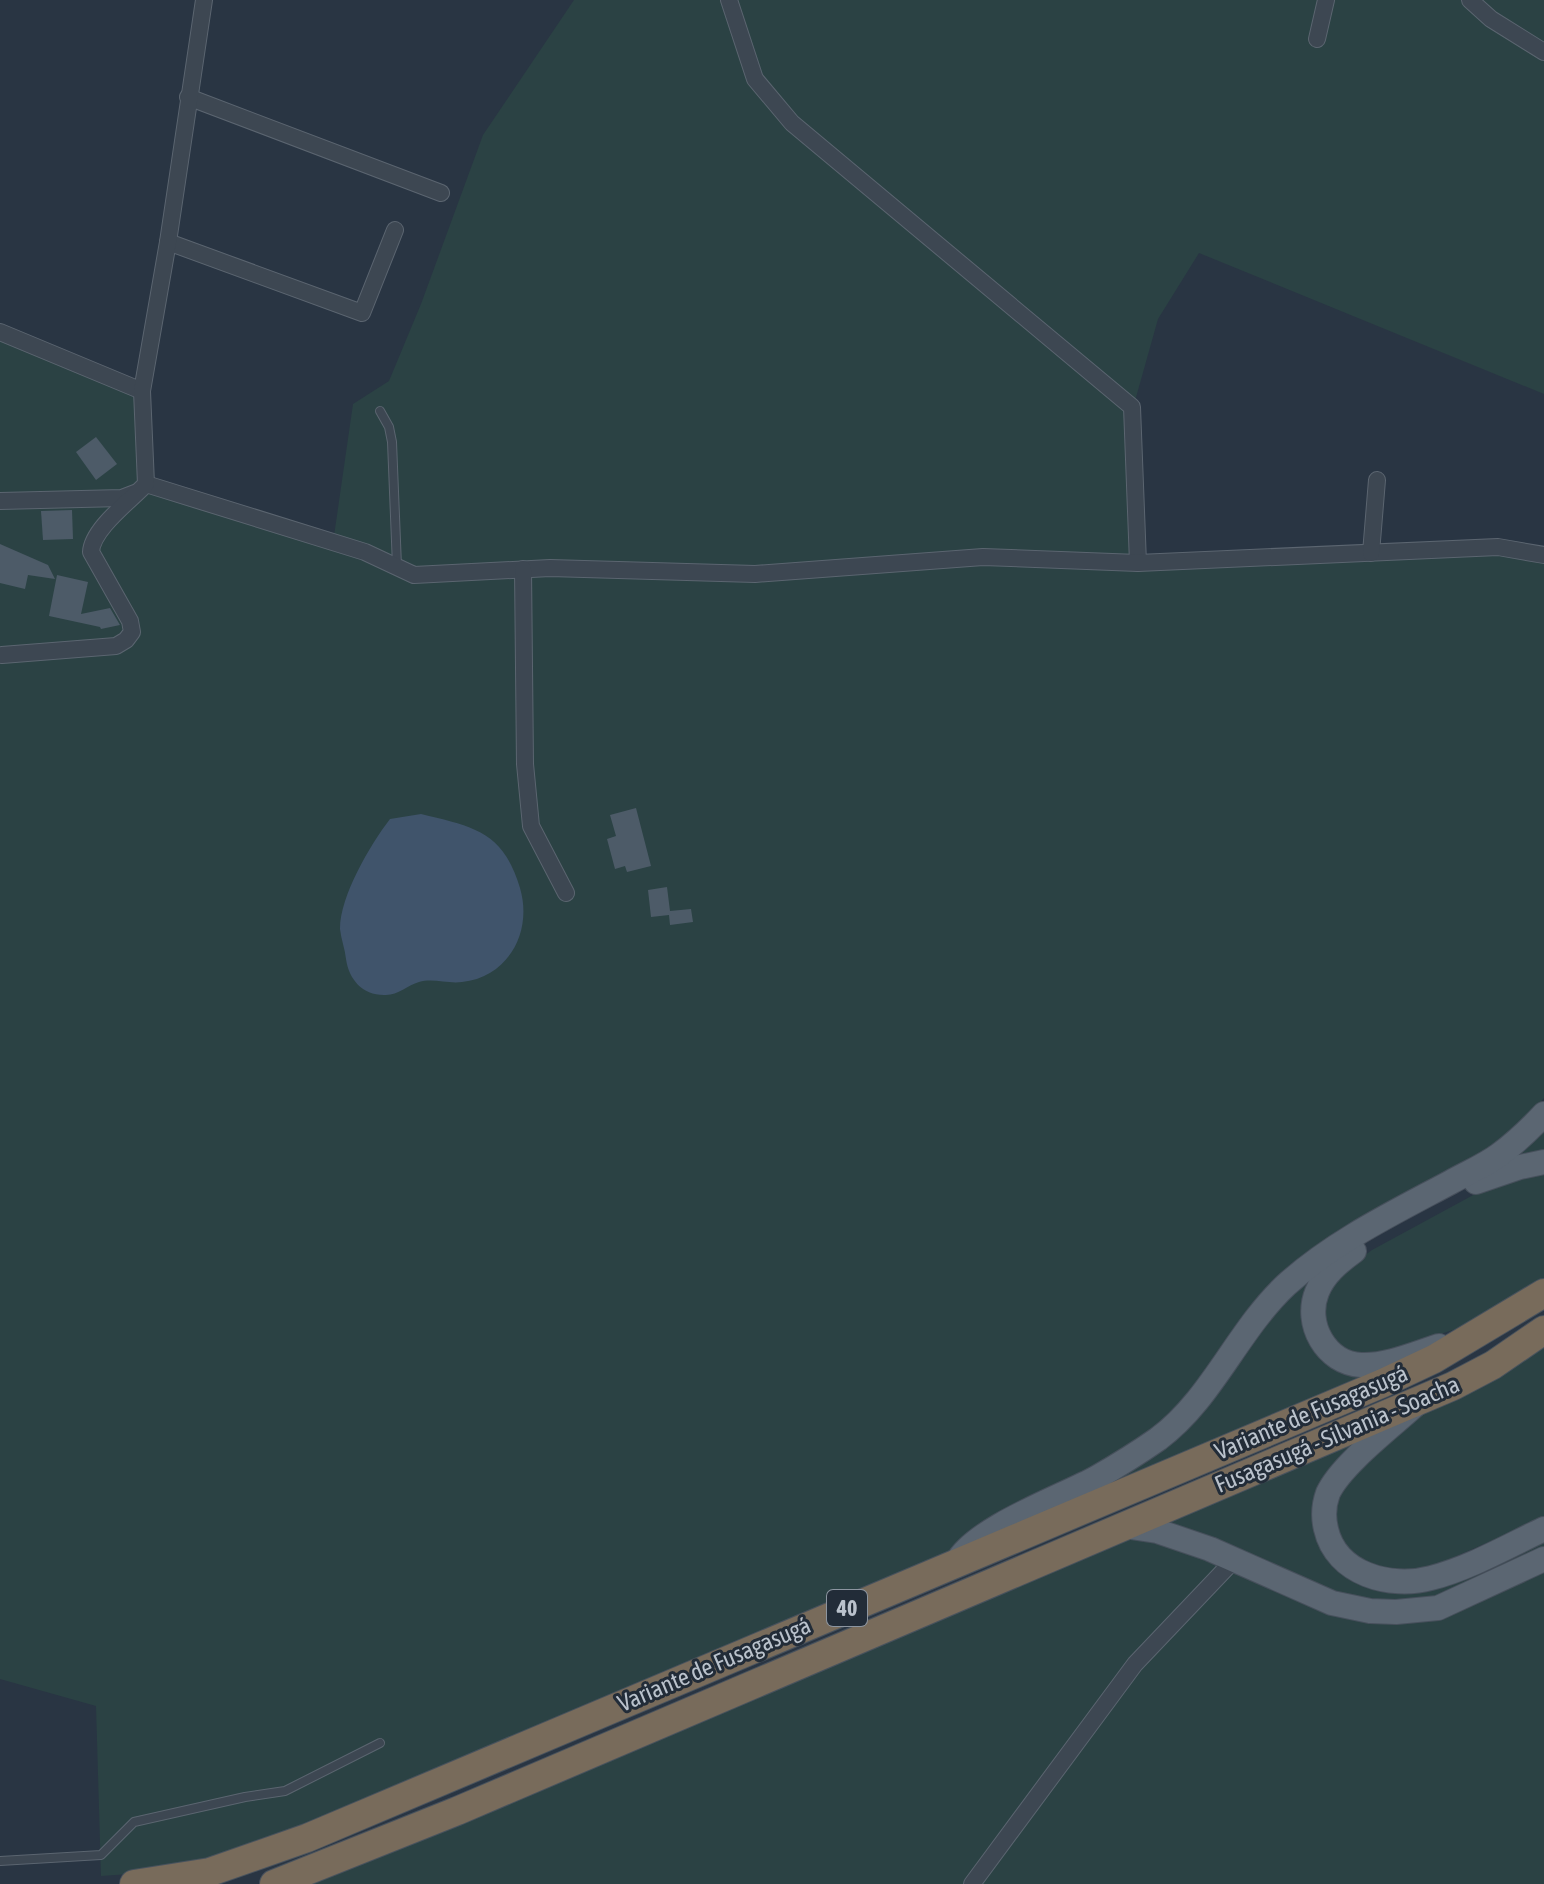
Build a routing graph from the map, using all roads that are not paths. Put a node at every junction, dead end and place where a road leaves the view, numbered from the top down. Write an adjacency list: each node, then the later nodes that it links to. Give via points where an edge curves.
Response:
1 (204, 0): 7 (street)
2 (729, 0): 19 (street, via 755,79 792,123 1132,407)
3 (1326, 0): 5 (street)
4 (1470, 0): 6 (street)
5 (1317, 39)
6 (1544, 52)
7 (188, 97): 8 (street); 10 (street)
8 (441, 193)
9 (395, 230): 10 (street, via 362,313)
10 (168, 242): 12 (street)
11 (0, 332): 12 (street)
12 (142, 391): 15 (street)
13 (380, 411): 20 (lane, via 392,442)
14 (1377, 480): 17 (street)
15 (146, 484): 16 (street, via 122,498); 20 (street, via 365,552); 22 (street, via 92,544 95,560 130,621 132,632 126,640 96,649)
16 (0, 501)
17 (1371, 553): 18 (street, via 1498,547); 19 (street)
18 (1544, 555)
19 (1138, 563): 21 (street, via 983,557 755,574)
20 (397, 567): 21 (street, via 414,575)
21 (523, 569): 23 (street, via 525,764 531,826)
22 (2, 655)
23 (566, 893)
24 (1544, 1114): 34 (main road, 40, via 1496,1157 1355,1236 1285,1286 1191,1408 1161,1437 1096,1478 991,1530)
25 (1540, 1164): 28 (main road, 40, via 1474,1183 1367,1242 1332,1269 1313,1307 1328,1351 1359,1365 1390,1361)
26 (1544, 1293): 28 (highway, Variante de Fusagasugá / 40)
27 (1544, 1330): 29 (highway, Fusagasugá - Silvania - Soacha / 40, via 1493,1365)
28 (1479, 1333): 34 (highway, Variante de Fusagasugá / 40, via 1383,1383)
29 (1421, 1400): 30 (highway, Fusagasugá - Silvania - Soacha / 40); 31 (main road, 40, via 1342,1474 1327,1495 1324,1524 1341,1560 1382,1579 1414,1581 1466,1565)
30 (1124, 1526): 33 (main road, via 1157,1531); 38 (highway, Variante de Fusagasugá / 40)
31 (1544, 1529)
32 (1544, 1559): 33 (main road, via 1438,1608 1396,1612 1332,1603)
33 (1234, 1560): 39 (street, via 1135,1664)
34 (957, 1562): 37 (highway, Variante de Fusagasugá / 40, via 307,1838 210,1872)
35 (380, 1743): 36 (lane, via 285,1791 134,1822 101,1855)
36 (0, 1861)
37 (134, 1884)
38 (274, 1884)
39 (972, 1884)

